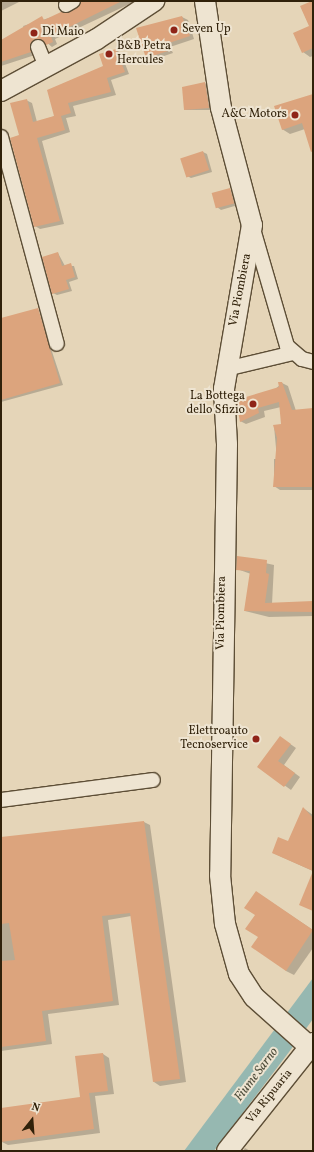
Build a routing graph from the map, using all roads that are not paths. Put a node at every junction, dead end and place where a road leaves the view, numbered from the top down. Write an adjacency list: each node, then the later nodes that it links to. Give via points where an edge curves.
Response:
1 (154, 1): 4 (street)
2 (205, 1): 7 (street, Via Piombiera, via 221,108)
3 (38, 47): 4 (street)
4 (46, 67): 5 (street)
5 (1, 91)
6 (1, 136): 8 (street)
7 (252, 225): 9 (street, Via Piombiera, via 287,346); 11 (street, Via Piombiera)
8 (57, 344)
9 (293, 353): 10 (street); 11 (street)
10 (313, 362)
11 (226, 369): 14 (street, Via Piombiera, via 220,875 225,924 239,974 254,997)
12 (152, 780): 13 (street)
13 (1, 800)
14 (312, 1045): 15 (street, Via Ripuaria)
15 (227, 1151)

